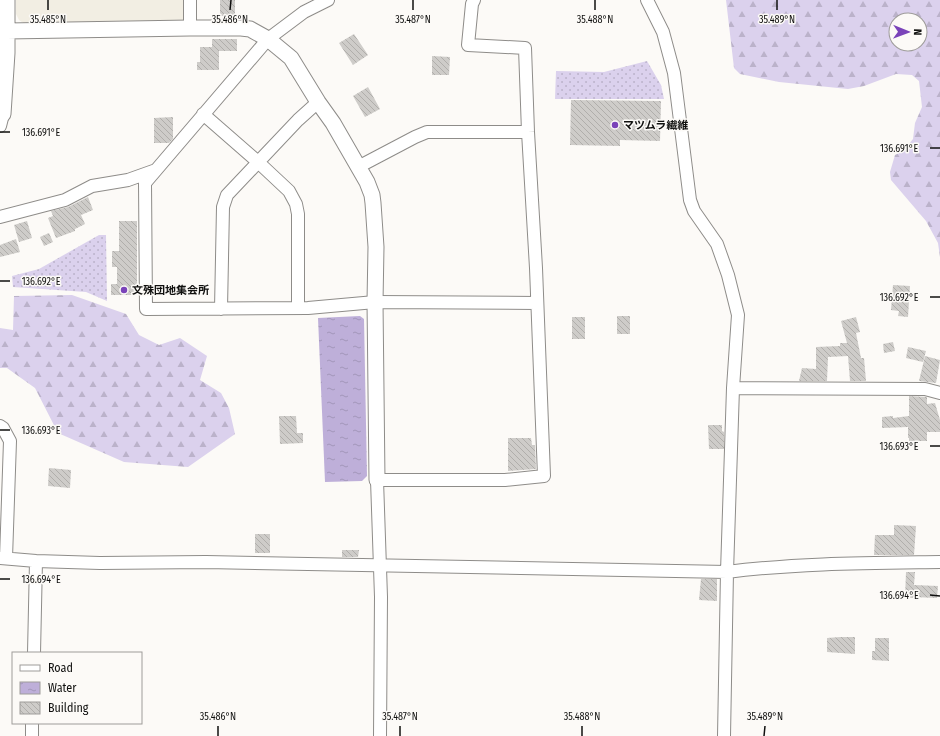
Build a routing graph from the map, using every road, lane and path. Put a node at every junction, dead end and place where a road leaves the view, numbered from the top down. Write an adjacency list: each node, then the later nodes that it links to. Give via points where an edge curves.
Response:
1 (7, 0): 7 (street)
2 (190, 0): 6 (street)
3 (328, 0): 8 (street, via 304,12)
4 (474, 0): 13 (street, via 468,45 525,48)
5 (647, 0): 22 (street, via 663,32 674,73 690,200 694,211 717,244 738,315)
6 (190, 28): 7 (street); 8 (street, via 250,29)
7 (7, 30): 9 (street)
8 (268, 39): 10 (street, via 291,58); 11 (street)
9 (3, 53): 12 (street)
10 (318, 102): 14 (street); 15 (street)
11 (203, 114): 14 (street); 16 (street)
12 (1, 120)
13 (528, 132): 15 (street, via 427,132); 19 (street)
14 (258, 162): 20 (street, via 289,191 296,204); 21 (street, via 227,195 223,207)
15 (358, 167): 18 (street, via 367,182 373,203 376,247)
16 (157, 170): 17 (street, via 128,180 92,186 65,200); 21 (street, via 145,183 146,309)
17 (0, 217)
18 (375, 302): 19 (street); 20 (street); 25 (street)
19 (537, 303): 25 (street, via 544,476 505,480)
20 (298, 308): 21 (street)
21 (221, 309)
22 (733, 388): 23 (street, via 925,388); 30 (street)
23 (940, 393)
24 (0, 426): 26 (street, via 10,441)
25 (377, 480): 29 (street)
26 (3, 558): 27 (street)
27 (36, 561): 29 (street); 31 (street)
28 (940, 562): 30 (street, via 766,567)
29 (380, 565): 30 (street); 34 (street)
30 (727, 572): 35 (street)
31 (34, 652)
32 (32, 724): 33 (street)
33 (32, 736)
34 (380, 736)
35 (724, 736)

